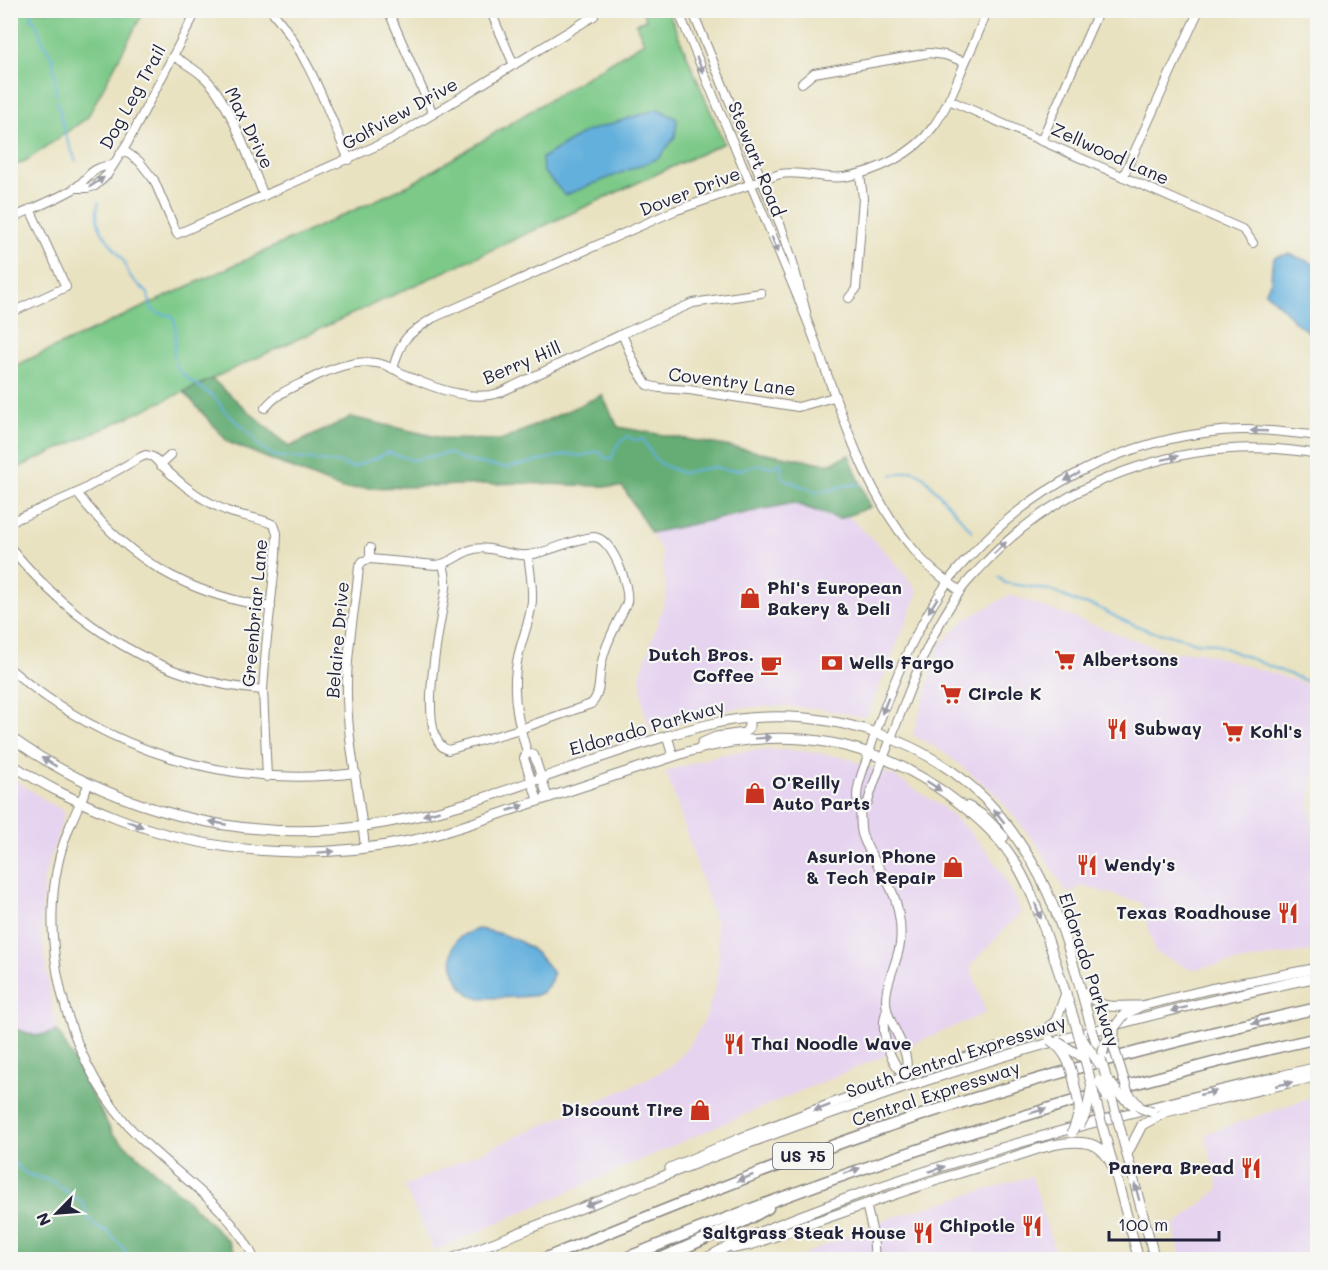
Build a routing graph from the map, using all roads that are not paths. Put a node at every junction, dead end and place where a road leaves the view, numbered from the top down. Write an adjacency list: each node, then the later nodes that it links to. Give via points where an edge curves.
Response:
1 (197, 10): 11 (street, Dog Leg Trail)
2 (271, 10): 19 (street, via 297,47)
3 (388, 10): 16 (street)
4 (490, 10): 13 (street)
5 (678, 10): 24 (street, Stewart Road, one-way to 24)
6 (692, 10): 23 (street, Stewart Road)
7 (987, 10): 12 (street, Dover Drive)
8 (1099, 10): 17 (street)
9 (1199, 10): 22 (street)
10 (593, 13): 13 (street, Golfview Drive)
11 (173, 56): 18 (street, Dog Leg Trail); 26 (street, Max Drive, via 208,81 223,101)
12 (965, 62): 14 (street, via 929,53 814,73); 15 (street, Dover Drive)
13 (514, 65): 16 (street, Golfview Drive)
14 (802, 83)
15 (949, 100): 17 (street, Zellwood Lane); 21 (street, Dover Drive, via 935,125 917,144 890,162)
16 (433, 114): 19 (street, Golfview Drive)
17 (1041, 141): 22 (street, Zellwood Lane)
18 (123, 150): 20 (street, Dog Leg Trail); 26 (street, Golfview Drive, via 140,160 154,180 177,234)
19 (349, 159): 26 (street, Golfview Drive)
20 (112, 165): 25 (street, Dog Leg Trail, via 92,172); 25 (street, Dog Leg Trail, one-way to 20, via 100,182)
21 (860, 174): 23 (street, Dover Drive, via 830,177 794,172); 31 (street, via 863,198 856,289)
22 (1123, 177): 29 (street, Zellwood Lane, via 1244,230)
23 (762, 181): 24 (street, Dover Drive); 33 (street, Stewart Road, via 792,259)
24 (750, 185): 33 (street, Stewart Road, one-way to 33); 35 (street, Dover Drive, via 674,211 433,318 409,334 399,348)
25 (75, 188): 27 (street, Dog Leg Trail)
26 (264, 196)
27 (30, 210): 28 (street, Dog Leg Trail); 32 (street, via 66,287)
28 (10, 219)
29 (1253, 243)
30 (761, 293): 34 (street, Berry Hill, via 693,303)
31 (849, 298)
32 (10, 313)
33 (806, 319): 36 (street, Stewart Road)
34 (622, 334): 35 (street, Berry Hill, via 488,396 435,386); 36 (street, Coventry Lane, via 647,385 798,407)
35 (393, 369): 37 (street, Berry Hill, via 366,363 328,370 275,396)
36 (834, 397): 51 (street, Stewart Road, via 881,505 919,557)
37 (265, 408)
38 (1317, 436): 41 (street, one-way to 41, via 1259,430 1205,433)
39 (1317, 454): 43 (street, one-way to 39, via 1213,449 1259,448)
40 (171, 455): 42 (street)
41 (1115, 456): 43 (street); 51 (street, one-way to 51, via 1059,483 1017,510)
42 (160, 465): 44 (street, Greenbriar Lane, via 150,455 141,457); 53 (street, Greenbriar Lane, via 203,500 274,525 277,538)
43 (1122, 472): 52 (street, one-way to 43, via 993,554 1023,529 1059,503)
44 (77, 493): 45 (street); 53 (street, via 113,535 161,572 216,596)
45 (10, 522)
46 (10, 547): 57 (street, via 55,597 111,639 143,657 209,682)
47 (370, 548): 49 (street, Belaire Drive)
48 (528, 555): 50 (street, via 476,549); 59 (street, via 532,602 515,670 514,694); 59 (street, via 597,537 608,545 623,576 627,602 609,638 596,699)
49 (370, 559): 50 (street); 70 (street, Belaire Drive, via 359,566 346,686)
50 (443, 565): 59 (street, via 446,586 431,690 436,740 448,750)
51 (948, 581): 52 (street, Stewart Road); 54 (street, one-way to 54, via 918,628)
52 (960, 591): 55 (street)
53 (271, 607): 57 (street, Greenbriar Lane)
54 (906, 656): 55 (street); 60 (street, one-way to 60)
55 (920, 663): 63 (street)
56 (10, 669): 71 (street, via 81,719 119,739 191,764)
57 (263, 690): 71 (street, Greenbriar Lane)
58 (748, 718): 60 (main road, Eldorado Parkway, via 813,718); 61 (main road, Eldorado Parkway); 65 (main road, via 745,732 711,739)
59 (520, 729): 64 (street)
60 (874, 733): 63 (main road, Eldorado Parkway); 66 (street)
61 (667, 736): 67 (main road); 72 (main road, Eldorado Parkway)
62 (10, 737): 74 (main road, Eldorado Parkway, one-way to 62)
63 (891, 739): 68 (street); 83 (main road, Eldorado Parkway, one-way to 63, via 1002,818 974,789 934,760)
64 (527, 752): 72 (street, via 534,755); 73 (street, via 524,759)
65 (687, 752): 66 (main road, Eldorado Parkway, one-way to 66, via 739,740 788,737); 67 (main road, Eldorado Parkway)
66 (869, 753): 68 (main road, Eldorado Parkway); 78 (street, via 858,783 856,800)
67 (674, 756): 75 (main road, Eldorado Parkway)
68 (883, 758): 76 (main road, Eldorado Parkway, one-way to 76); 78 (street, via 868,802)
69 (10, 763): 77 (main road, Eldorado Parkway)
70 (356, 773): 71 (street); 79 (street, Belaire Drive)
71 (267, 777)
72 (542, 778): 73 (main road, Eldorado Parkway); 75 (street)
73 (532, 781): 75 (street); 79 (main road, Eldorado Parkway, one-way to 79, via 423,815)
74 (89, 783): 77 (street); 80 (main road, Eldorado Parkway, one-way to 74, via 148,807)
75 (543, 799): 81 (main road, Eldorado Parkway, one-way to 75, via 431,835)
76 (954, 799): 83 (main road, via 979,811 1020,858); 84 (main road, Eldorado Parkway, via 996,837)
77 (80, 803): 82 (main road, Eldorado Parkway, one-way to 82, via 164,834); 111 (street, via 57,867 54,912 57,961 74,1035 112,1109 141,1140 215,1203 241,1234)
78 (860, 809): 92 (street, via 861,831 896,897 901,928 886,996)
79 (363, 827): 80 (main road, Eldorado Parkway); 81 (street, Belaire Drive)
80 (251, 829): 82 (main road)
81 (365, 848): 82 (main road, Eldorado Parkway, one-way to 81, via 304,853)
82 (247, 850)
83 (1033, 864): 85 (main road, Eldorado Parkway)
84 (1020, 871): 85 (main road, via 1031,873 1049,911); 89 (main road, Eldorado Parkway, one-way to 89, via 1037,907)
85 (1059, 922): 88 (main road, Eldorado Parkway)
86 (1317, 968): 90 (main road)
87 (1317, 977): 107 (main road, South Central Expressway, one-way to 107, via 1252,990 1024,1050)
88 (1082, 992): 90 (main road, via 1107,1007); 98 (main road, Eldorado Parkway, bridge, via 1096,1042)
89 (1066, 993): 96 (main road, via 1053,1025); 98 (main road, Eldorado Parkway, bridge, via 1077,1029)
90 (1141, 1006): 93 (main road, bridge, via 1125,1015)
91 (1317, 1008): 113 (highway, Central Expressway / US 75, one-way to 113, via 1130,1053 926,1113 728,1184)
92 (887, 1010): 99 (street, via 909,1065); 99 (street, via 883,1019 885,1036 897,1068)
93 (1114, 1028): 98 (main road); 101 (main road, bridge, via 1114,1048 1126,1088)
94 (1317, 1038): 108 (highway, US 75, one-way to 94, via 1067,1102)
95 (1047, 1039): 96 (main road); 98 (main road, bridge, via 1069,1047); 103 (main road, bridge, via 1066,1055 1079,1105)
96 (1016, 1042): 99 (main road, South Central Expressway)
97 (1317, 1067): 110 (main road, one-way to 97, via 840,1201 1000,1149)
98 (1096, 1068): 101 (main road, bridge, via 1121,1096); 103 (main road, bridge, via 1087,1111); 105 (main road, bridge); 106 (main road, bridge, via 1096,1102)
99 (905, 1076): 107 (main road, South Central Expressway, one-way to 107, via 741,1138 666,1169)
100 (1317, 1076): 102 (main road, one-way to 100)
101 (1141, 1108): 102 (main road, bridge)
102 (1166, 1112): 105 (main road, via 1142,1125)
103 (1072, 1133): 104 (main road)
104 (1062, 1143): 106 (main road, via 1097,1146); 109 (main road)
105 (1127, 1154): 119 (main road, one-way to 105)
106 (1114, 1170): 118 (main road)
107 (647, 1181): 112 (main road, South Central Expressway, one-way to 112)
108 (804, 1188): 114 (highway, US 75); 115 (highway, via 744,1221)
109 (866, 1204): 110 (main road, via 750,1245); 117 (street)
110 (726, 1249): 116 (main road)
111 (255, 1260)
112 (449, 1260)
113 (541, 1260)
114 (621, 1260)
115 (657, 1260)
116 (702, 1260)
117 (875, 1260)
118 (1139, 1260)
119 (1155, 1260)

